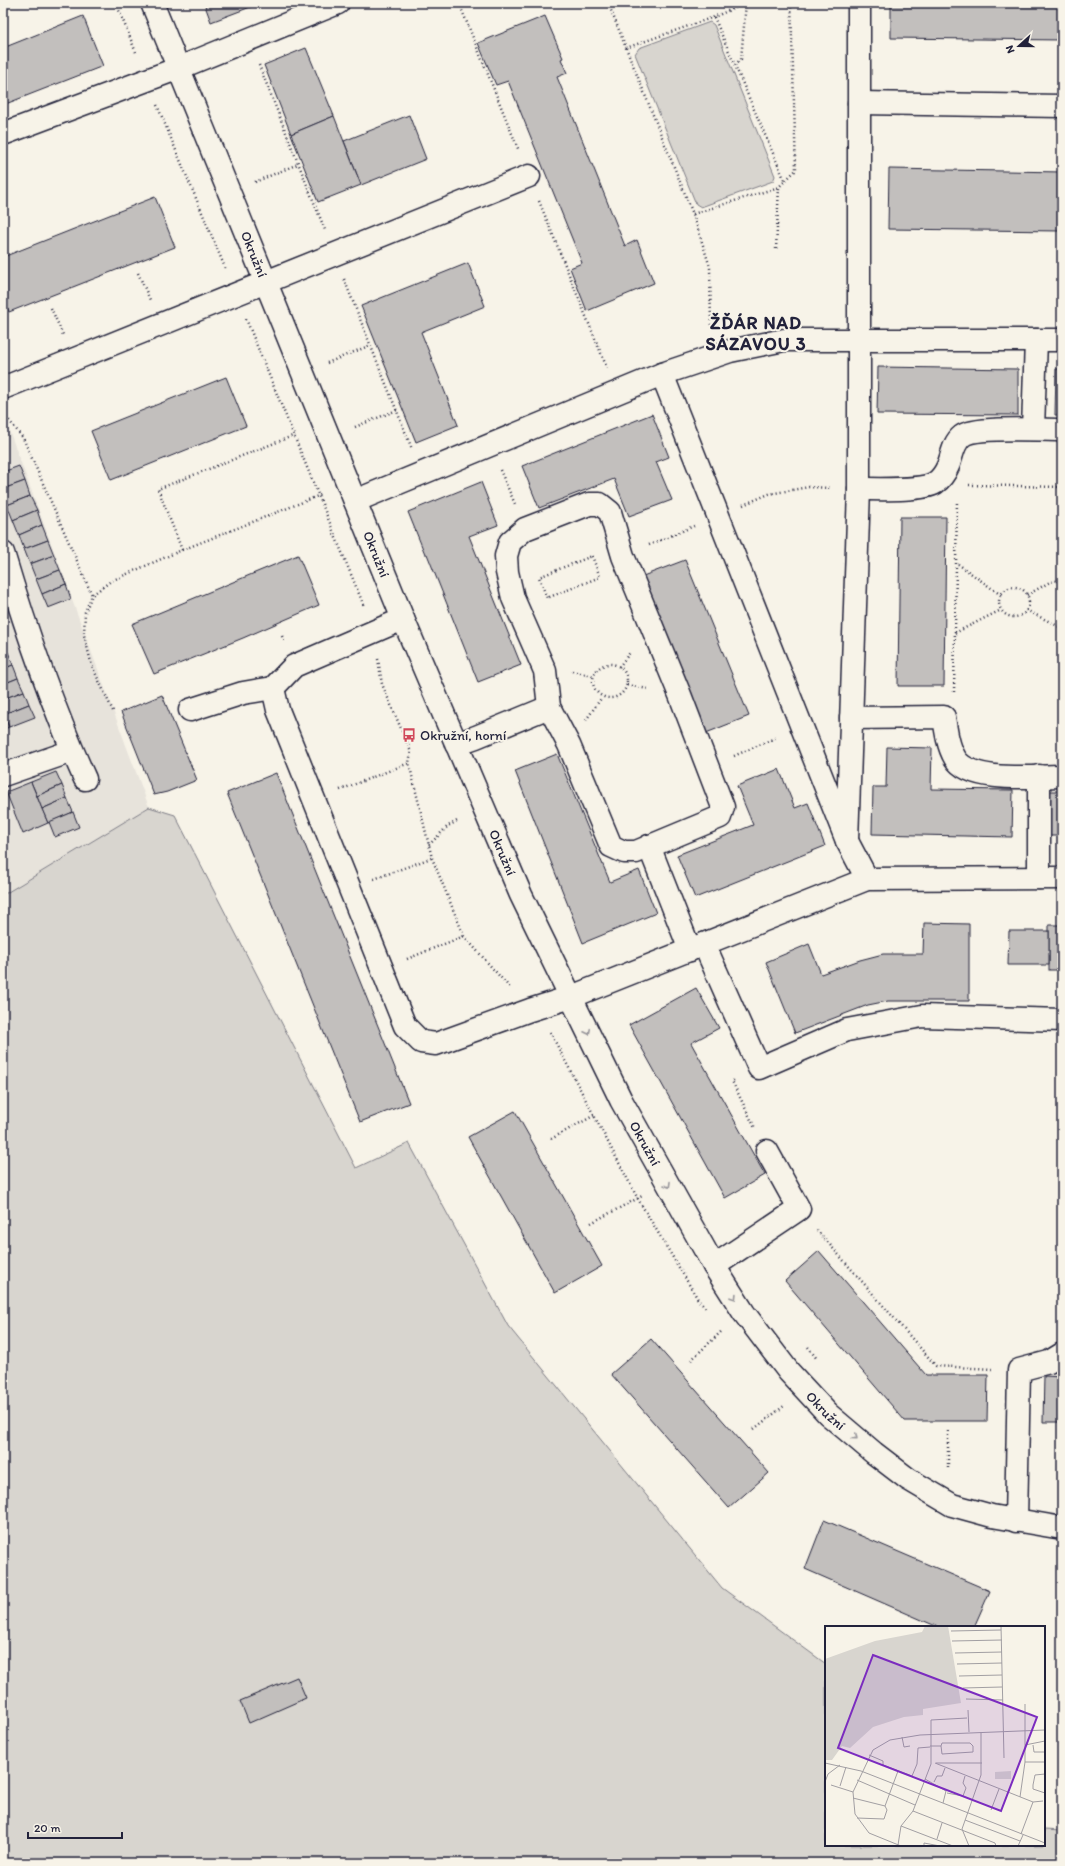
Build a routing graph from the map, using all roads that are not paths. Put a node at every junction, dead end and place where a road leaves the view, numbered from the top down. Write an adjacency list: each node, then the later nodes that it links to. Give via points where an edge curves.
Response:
1 (152, 3): 4 (street, Okružní)
2 (858, 3): 5 (street)
3 (324, 6): 4 (street)
4 (179, 68): 7 (street); 9 (street, Okružní)
5 (859, 103): 6 (street); 10 (street)
6 (1062, 106)
7 (3, 134)
8 (529, 176): 9 (street)
9 (265, 282): 14 (street); 18 (street, Okružní)
10 (859, 340): 11 (street); 13 (street, via 784,340 730,351); 17 (street)
11 (1036, 340): 12 (street); 15 (street)
12 (1062, 340)
13 (662, 374): 18 (street); 31 (street)
14 (3, 388)
15 (1033, 429): 16 (street); 17 (street, via 976,431 962,436 955,446 944,474 934,484 918,488)
16 (1062, 430)
17 (859, 489): 24 (street)
18 (354, 501): 20 (street, Okružní)
19 (3, 553): 26 (street, via 29,639)
20 (403, 619): 21 (street, via 294,666); 25 (street, Okružní)
21 (273, 688): 23 (street, via 243,693); 37 (street, via 278,710 405,1026 421,1042 436,1044)
22 (549, 707): 25 (street); 32 (street, via 569,745 611,846 624,852 636,852); 32 (street, via 545,671 513,598 506,556 510,542 525,529 589,504 600,504 610,512 623,556 723,807 720,817)
23 (190, 710)
24 (851, 718): 28 (street, via 944,717 948,742 956,760 970,770 998,778); 31 (street)
25 (456, 744): 37 (street, Okružní, via 521,895)
26 (72, 751): 27 (street); 30 (street)
27 (3, 775)
28 (1039, 776): 29 (street); 33 (street)
29 (1062, 776)
30 (85, 779)
31 (847, 841): 35 (street)
32 (649, 846): 36 (street)
33 (1039, 878): 34 (street); 35 (street)
34 (1062, 878)
35 (867, 879): 36 (street)
36 (697, 947): 37 (street); 38 (street, via 759,1068 847,1030 922,1016)
37 (571, 997): 40 (street, Okružní, one-way to 40, via 621,1100)
38 (1062, 1020)
39 (767, 1151): 40 (street, via 799,1209)
40 (714, 1266): 42 (street, Okružní, one-way to 42, via 744,1313 790,1372 828,1414 908,1479 952,1505)
41 (1062, 1354): 42 (street, via 1049,1362 1019,1370)
42 (1016, 1521): 43 (street, Okružní)
43 (1062, 1528)

